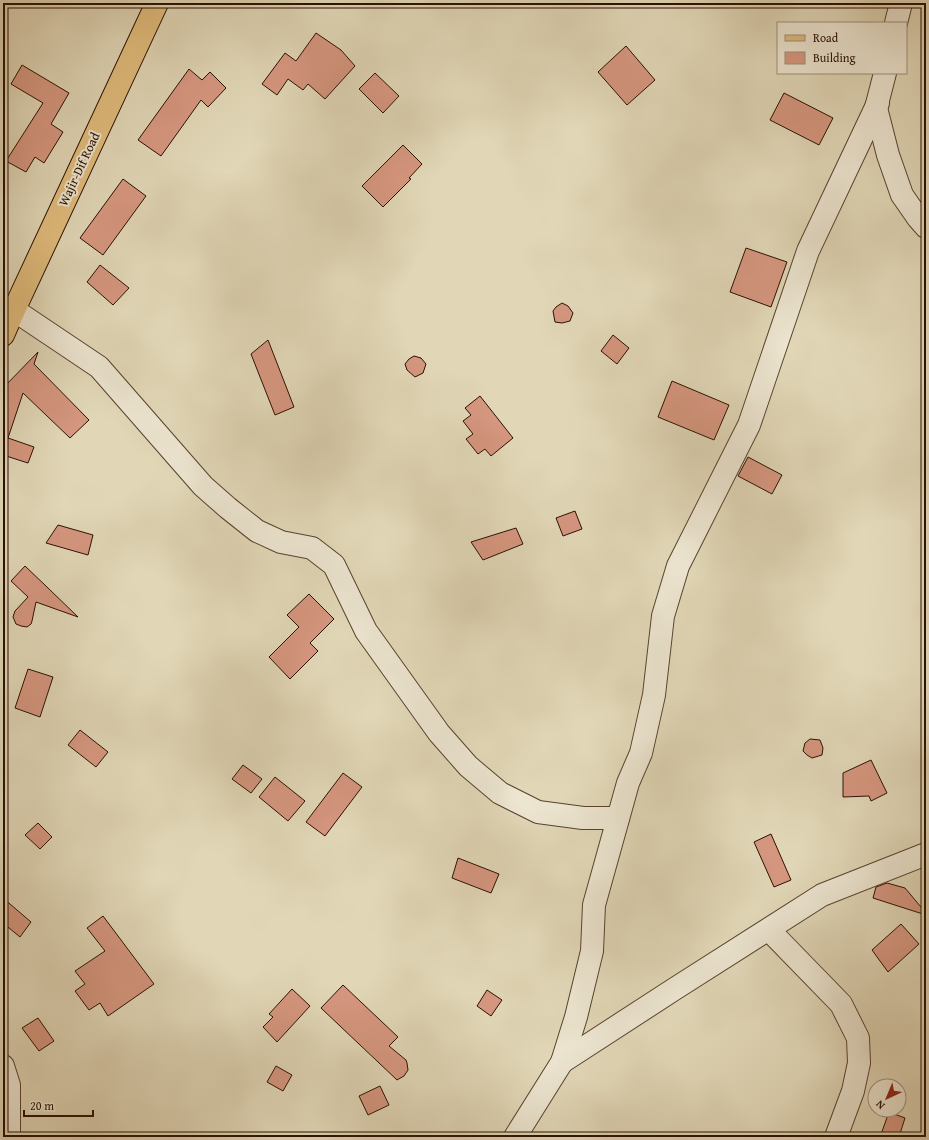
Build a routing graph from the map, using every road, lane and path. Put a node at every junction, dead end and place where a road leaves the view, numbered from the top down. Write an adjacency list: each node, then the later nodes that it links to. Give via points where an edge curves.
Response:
1 (156, 3): 7 (main road, Wajir-Dif Road)
2 (901, 3): 3 (street)
3 (896, 22)
4 (885, 74): 5 (street)
5 (878, 103): 6 (street, via 876,108 902,195); 9 (street, via 808,251 749,425 678,566 664,616 654,695 641,753 628,783)
6 (926, 227)
7 (14, 310): 8 (main road, Wajir-Dif Road); 9 (street, via 99,367 203,486 228,508 257,531 281,542 312,548 334,565 366,631 439,733 468,766 500,793 538,812 583,818)
8 (3, 335)
9 (618, 818): 12 (street, via 594,905 592,952)
10 (926, 854): 11 (street, via 822,895)
11 (769, 930): 12 (street); 16 (street, via 841,1004 858,1038 859,1063 853,1091)
12 (562, 1062): 15 (street)
13 (3, 1066): 14 (street, via 9,1085)
14 (9, 1137)
15 (515, 1137)
16 (836, 1137)

